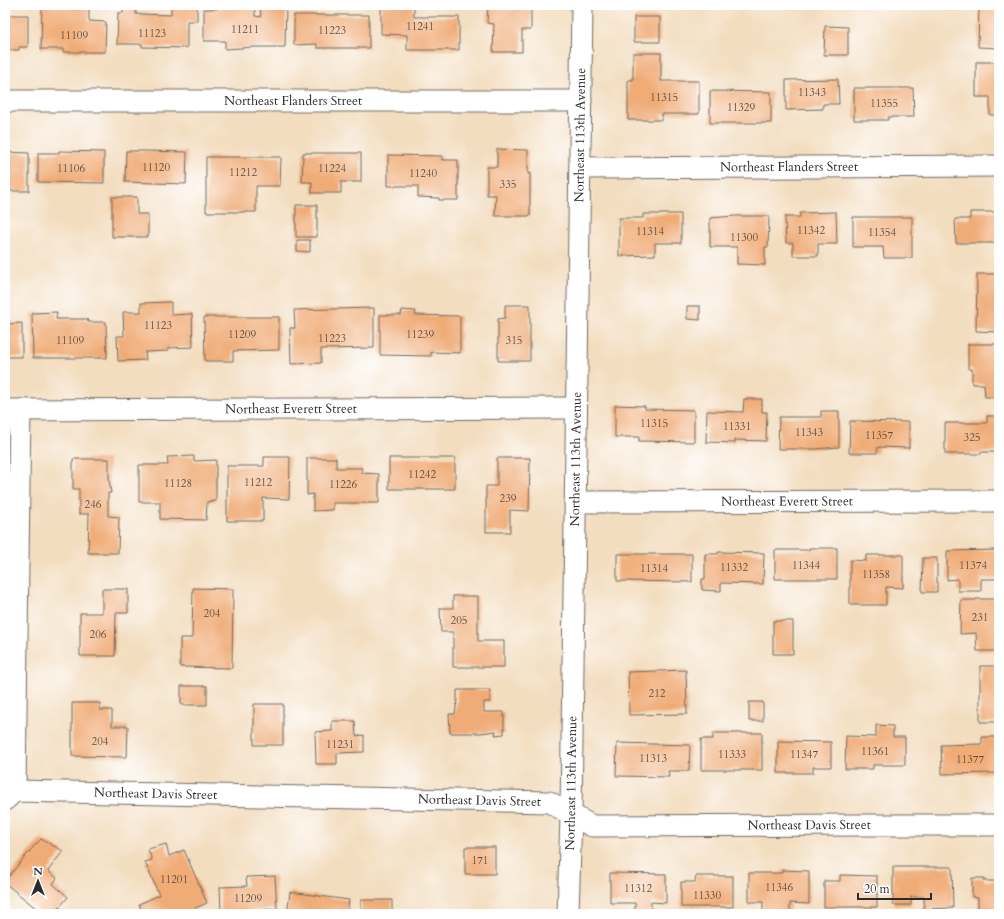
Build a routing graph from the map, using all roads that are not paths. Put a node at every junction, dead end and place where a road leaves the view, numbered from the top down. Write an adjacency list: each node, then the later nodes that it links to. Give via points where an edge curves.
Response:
1 (582, 5): 2 (street, Northeast 113th Avenue)
2 (581, 101): 3 (street, Northeast Flanders Street); 5 (street, Northeast 113th Avenue)
3 (5, 102)
4 (999, 166): 5 (street, Northeast Flanders Street)
5 (580, 168): 6 (street, Northeast 113th Avenue)
6 (576, 408): 7 (street, Northeast Everett Street); 9 (street, Northeast 113th Avenue)
7 (12, 410): 10 (street)
8 (999, 501): 9 (street, Northeast Everett Street)
9 (575, 502): 11 (street, Northeast 113th Avenue)
10 (10, 796): 11 (street, Northeast Davis Street, via 549,802)
11 (571, 814): 12 (street, Northeast Davis Street, via 592,826); 13 (street, Northeast 113th Avenue)
12 (999, 825)
13 (568, 914)

